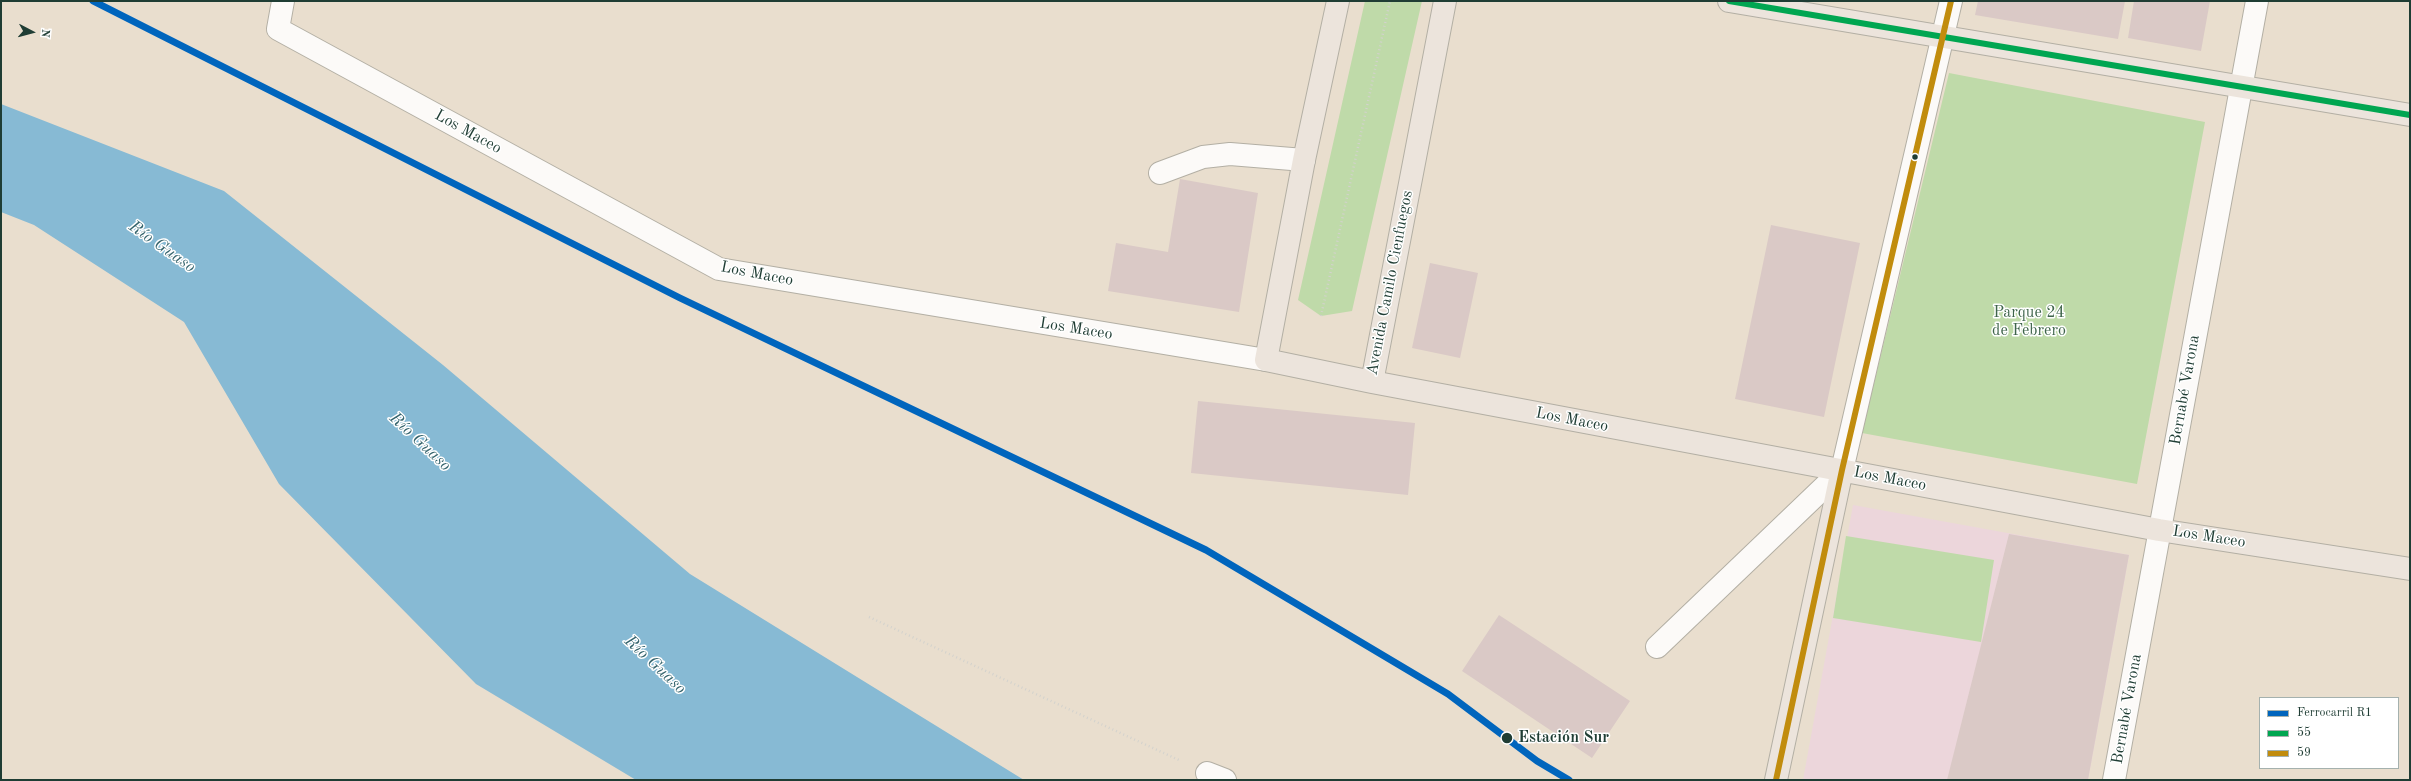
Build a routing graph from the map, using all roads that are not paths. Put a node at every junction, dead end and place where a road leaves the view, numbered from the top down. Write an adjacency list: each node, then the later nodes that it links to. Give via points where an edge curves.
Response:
1 (284, 1): 12 (street, Los Maceo, via 278,29 719,269)
2 (1338, 1): 10 (main road)
3 (1445, 1): 13 (main road, Avenida Camilo Cienfuegos)
4 (1729, 1): 7 (main road)
5 (1951, 1): 7 (street)
6 (2257, 1): 8 (street, Bernabé Varona)
7 (1943, 37): 8 (main road); 14 (street)
8 (2241, 87): 9 (main road); 15 (street, Bernabé Varona)
9 (2410, 115)
10 (1304, 160): 11 (street, via 1230,154 1202,157); 12 (main road)
11 (1160, 173)
12 (1266, 360): 13 (main road, Avenida Camilo Cienfuegos)
13 (1372, 382): 14 (main road, Los Maceo)
14 (1842, 470): 15 (main road, Los Maceo); 17 (street); 18 (main road)
15 (2159, 530): 16 (main road, Los Maceo); 19 (street, Bernabé Varona)
16 (2410, 568)
17 (1657, 647)
18 (1776, 780)
19 (2114, 780)

